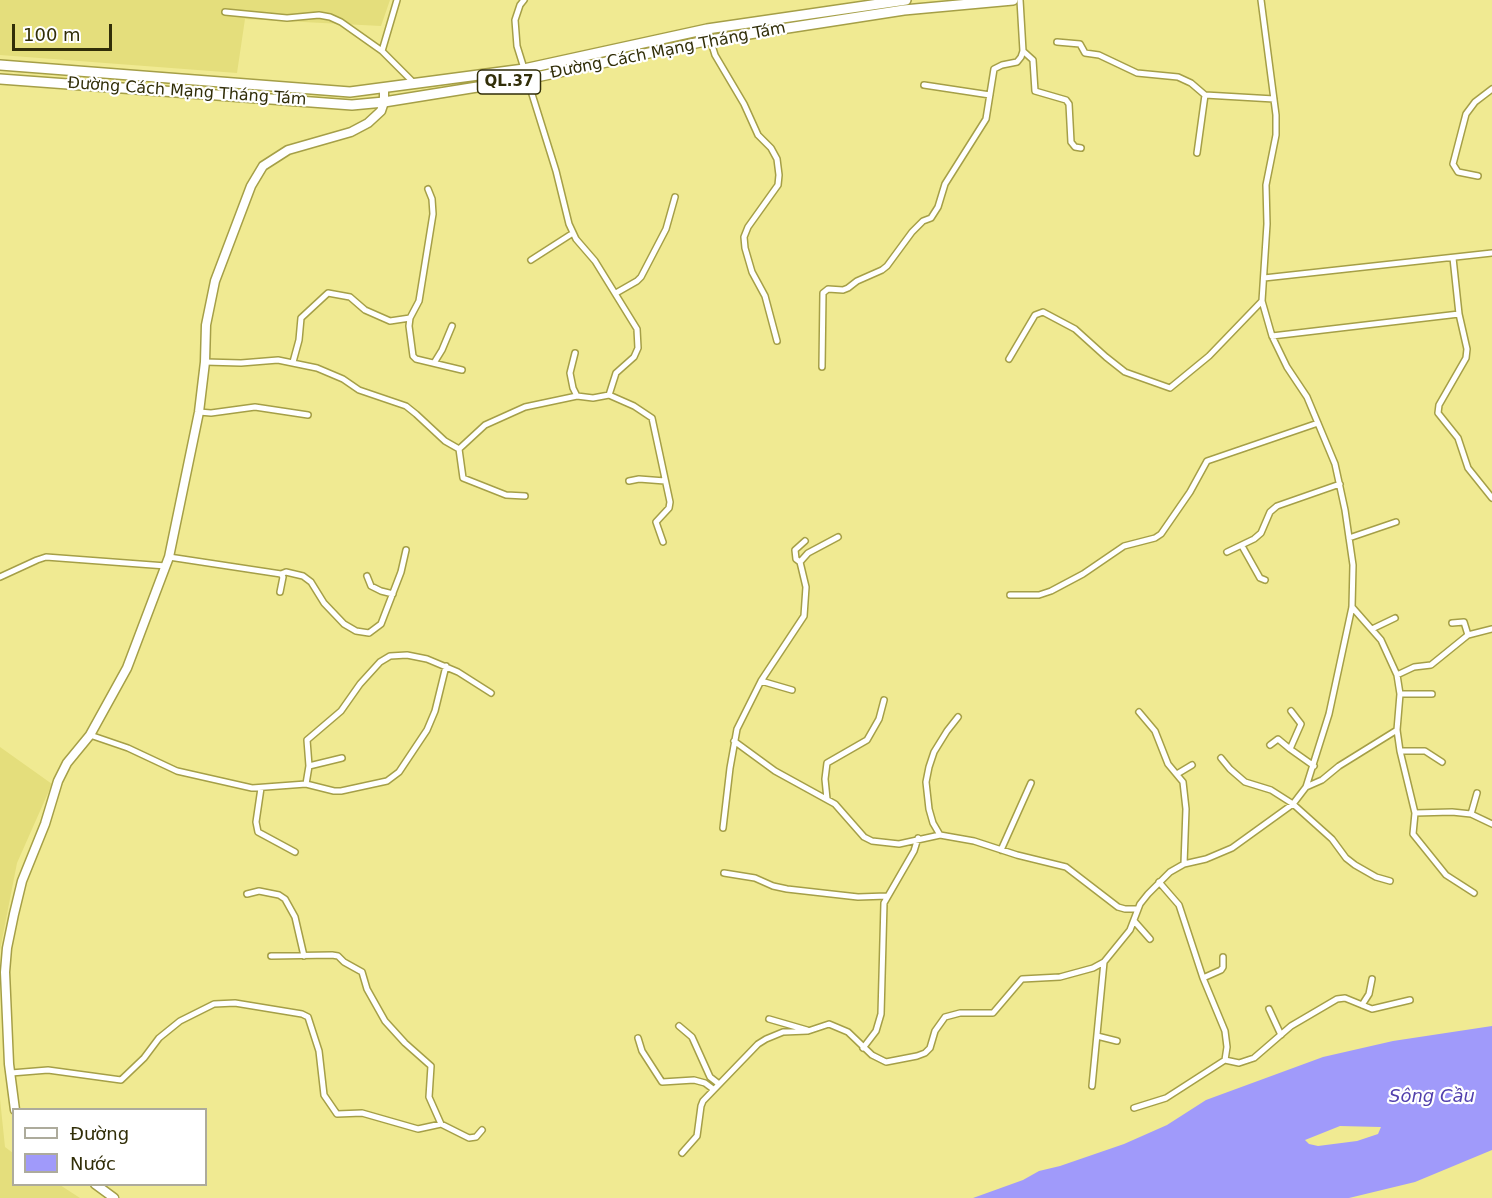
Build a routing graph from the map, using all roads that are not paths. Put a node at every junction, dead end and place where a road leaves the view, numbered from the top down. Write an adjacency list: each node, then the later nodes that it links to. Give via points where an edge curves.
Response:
1 (397, 0): 14 (street)
2 (524, 0): 17 (street, via 517,14 515,35)
3 (906, 0): 9 (main road, Đường Cách Mạng Tháng Tám / QL.37)
4 (1013, 0): 7 (main road, Đường Cách Mạng Tháng Tám / QL.37)
5 (1020, 0): 15 (street)
6 (1261, 0): 25 (street)
7 (918, 4): 10 (main road, Đường Cách Mạng Tháng Tám / QL.37)
8 (225, 12): 14 (street, via 287,18 330,17)
9 (786, 17): 10 (main road); 11 (main road, Đường Cách Mạng Tháng Tám / QL.37)
10 (787, 28): 12 (main road, Đường Cách Mạng Tháng Tám / QL.37)
11 (707, 29): 12 (street); 17 (main road, Đường Cách Mạng Tháng Tám / QL.37)
12 (710, 40): 17 (main road, Đường Cách Mạng Tháng Tám / QL.37); 43 (street, via 758,135 777,159 778,185 744,237)
13 (1057, 42): 24 (street, via 1080,44 1085,53 1099,55 1137,73 1178,77)
14 (382, 51): 19 (street)
15 (1023, 51): 23 (street, via 1017,62 994,69); 27 (street, via 1033,60 1035,91 1069,104 1071,142)
16 (0, 65): 21 (main road, Đường Cách Mạng Tháng Tám / QL.37, via 351,92)
17 (525, 74): 19 (main road, Đường Cách Mạng Tháng Tám / QL.37); 26 (main road, Đường Cách Mạng Tháng Tám / QL.37); 32 (street)
18 (0, 79): 26 (main road, Đường Cách Mạng Tháng Tám / QL.37, via 352,105)
19 (415, 85): 21 (main road, Đường Cách Mạng Tháng Tám / QL.37)
20 (924, 85): 23 (street)
21 (384, 88): 26 (main road)
22 (1492, 89): 29 (street, via 1466,114 1453,164 1458,172)
23 (990, 95): 49 (street, via 986,119 945,184 931,218 912,232 882,270 843,290 828,289 823,293)
24 (1205, 96): 25 (street); 28 (street)
25 (1274, 99): 36 (street, via 1276,135 1266,185)
26 (384, 102): 46 (main road, via 381,111 368,123 351,132 288,150 263,166 251,186 212,290 206,325)
27 (1081, 148)
28 (1197, 153)
29 (1478, 176)
30 (428, 189): 40 (street, via 432,199 431,230 419,301)
31 (675, 197): 37 (street, via 666,229 641,277)
32 (573, 233): 35 (street); 37 (street)
33 (1492, 253): 34 (street)
34 (1453, 258): 36 (street); 39 (street)
35 (531, 260)
36 (1264, 278): 38 (street)
37 (616, 293): 51 (street, via 639,339 634,357 616,373)
38 (1262, 301): 42 (street); 45 (street, via 1209,356 1170,388 1125,372 1075,329 1043,312 1035,315)
39 (1459, 314): 42 (street); 61 (street, via 1466,358 1438,413 1458,438 1468,468)
40 (410, 318): 47 (street, via 390,321 365,310 350,297 328,293 301,318); 48 (street, via 412,356)
41 (452, 326): 48 (street)
42 (1272, 336): 55 (street)
43 (777, 341)
44 (575, 353): 52 (street, via 570,373)
45 (1009, 359)
46 (206, 362): 47 (street); 53 (main road)
47 (293, 362): 56 (street, via 331,373 359,390 406,406)
48 (434, 363): 50 (street)
49 (822, 367)
50 (462, 370)
51 (609, 395): 52 (street); 58 (street, via 652,418)
52 (578, 396): 56 (street, via 525,407 503,416 485,425)
53 (200, 412): 54 (street, via 255,407); 70 (main road)
54 (308, 415)
55 (1318, 423): 59 (street); 78 (street, via 1208,460 1161,534 1124,546 1051,591)
56 (459, 449): 60 (street, via 463,478 506,495)
57 (629, 481): 58 (street)
58 (665, 481): 66 (street, via 670,505 656,522)
59 (1340, 484): 64 (street); 67 (street, via 1277,506 1261,533)
60 (525, 496)
61 (1492, 498)
62 (1396, 522): 64 (street)
63 (838, 537): 71 (street, via 808,553)
64 (1349, 538): 79 (street)
65 (805, 541): 71 (street, via 795,550)
66 (663, 542)
67 (1242, 546): 69 (street); 75 (street, via 1260,578)
68 (406, 550): 77 (street)
69 (1227, 552)
70 (167, 561): 72 (street); 74 (street, via 46,557); 97 (main road, via 127,668)
71 (800, 562): 87 (street, via 806,587 804,616)
72 (280, 574): 76 (street); 77 (street, via 303,576 344,624 364,633 381,624)
73 (367, 576): 77 (street, via 371,586)
74 (0, 577)
75 (1265, 580)
76 (280, 592)
77 (393, 594)
78 (1010, 595)
79 (1352, 607): 82 (street); 107 (street)
80 (1395, 618): 82 (street)
81 (1452, 623): 84 (street, via 1464,622)
82 (1372, 628): 86 (street)
83 (1492, 629): 84 (street)
84 (1468, 635): 86 (street, via 1431,665)
85 (446, 666): 89 (street); 106 (street, via 418,656 397,654 384,659 341,711 307,740); 110 (street, via 427,730 394,777 341,791)
86 (1397, 675): 90 (street)
87 (761, 681): 88 (street); 98 (street)
88 (792, 690)
89 (491, 693)
90 (1400, 694): 91 (street); 96 (street)
91 (1432, 694)
92 (884, 700): 114 (street, via 867,740 827,763)
93 (1291, 711): 100 (street, via 1301,724)
94 (1139, 712): 108 (street, via 1155,731 1165,758)
95 (958, 717): 120 (street, via 934,752 926,782 931,816)
96 (1397, 730): 101 (street); 111 (street)
97 (90, 735): 112 (street, via 128,747 177,771); 152 (main road, via 58,781 14,914 5,972)
98 (734, 741): 114 (street, via 775,771); 119 (street)
99 (1270, 745): 100 (street, via 1278,739)
100 (1290, 749): 107 (street)
101 (1400, 752): 104 (street, via 1425,752); 116 (street)
102 (342, 758): 106 (street)
103 (1221, 758): 115 (street, via 1245,782 1271,790)
104 (1442, 762)
105 (1192, 765): 108 (street)
106 (309, 766): 110 (street)
107 (1314, 766): 111 (street)
108 (1177, 774): 124 (street, via 1185,791)
109 (1030, 783): 122 (street)
110 (306, 784): 112 (street)
111 (1306, 787): 115 (street)
112 (261, 788): 123 (street, via 258,832)
113 (1477, 793): 117 (street)
114 (827, 799): 121 (street, via 872,841 899,844)
115 (1293, 804): 124 (street, via 1232,848); 126 (street, via 1332,839 1346,858)
116 (1415, 813): 117 (street); 128 (street, via 1415,839 1446,874)
117 (1471, 814): 118 (street)
118 (1492, 824)
119 (723, 828)
120 (940, 835): 121 (street); 122 (street)
121 (918, 838): 130 (street)
122 (1001, 850): 131 (street, via 1066,867 1119,907)
123 (295, 852)
124 (1184, 864): 127 (street)
125 (724, 873): 130 (street, via 787,889 858,897)
126 (1390, 881)
127 (1159, 882): 131 (street); 138 (street, via 1179,905)
128 (1474, 893)
129 (247, 894): 135 (street, via 259,891 285,899 295,917)
130 (887, 896): 150 (street, via 881,1014 876,1031)
131 (1138, 909): 132 (street)
132 (1134, 922): 133 (street); 137 (street)
133 (1150, 939)
134 (271, 956): 135 (street)
135 (304, 956): 158 (street, via 338,956 362,972 385,1021 431,1066 429,1097)
136 (1223, 957): 138 (street, via 1221,970)
137 (1104, 962): 147 (street); 150 (street, via 1060,977 1022,979 993,1013 945,1017 928,1050 917,1056 886,1062)
138 (1203, 978): 151 (street, via 1227,1039)
139 (1372, 979): 141 (street)
140 (1410, 1000): 141 (street, via 1372,1009)
141 (1362, 1005): 146 (street, via 1337,999)
142 (1269, 1009): 146 (street)
143 (769, 1019): 145 (street)
144 (679, 1026): 153 (street, via 692,1037 710,1077)
145 (808, 1031): 150 (street, via 823,1024 836,1025); 153 (street, via 783,1032 766,1039)
146 (1281, 1035): 151 (street, via 1254,1058 1244,1062)
147 (1097, 1036): 149 (street); 154 (street)
148 (638, 1038): 155 (street, via 642,1052 662,1082 702,1081)
149 (1117, 1041)
150 (863, 1048)
151 (1225, 1060): 156 (street, via 1166,1098)
152 (11, 1073): 157 (main road); 158 (street, via 48,1070 121,1080 180,1021 214,1004 235,1003 308,1017 319,1051 324,1095 337,1114 362,1113 418,1129)
153 (718, 1083): 155 (street)
154 (1092, 1086)
155 (713, 1089): 160 (street, via 700,1106 697,1136)
156 (1134, 1107)
157 (15, 1108)
158 (441, 1124): 159 (street, via 469,1138)
159 (482, 1130)
160 (682, 1153)
161 (96, 1186): 162 (main road)
162 (114, 1198)

